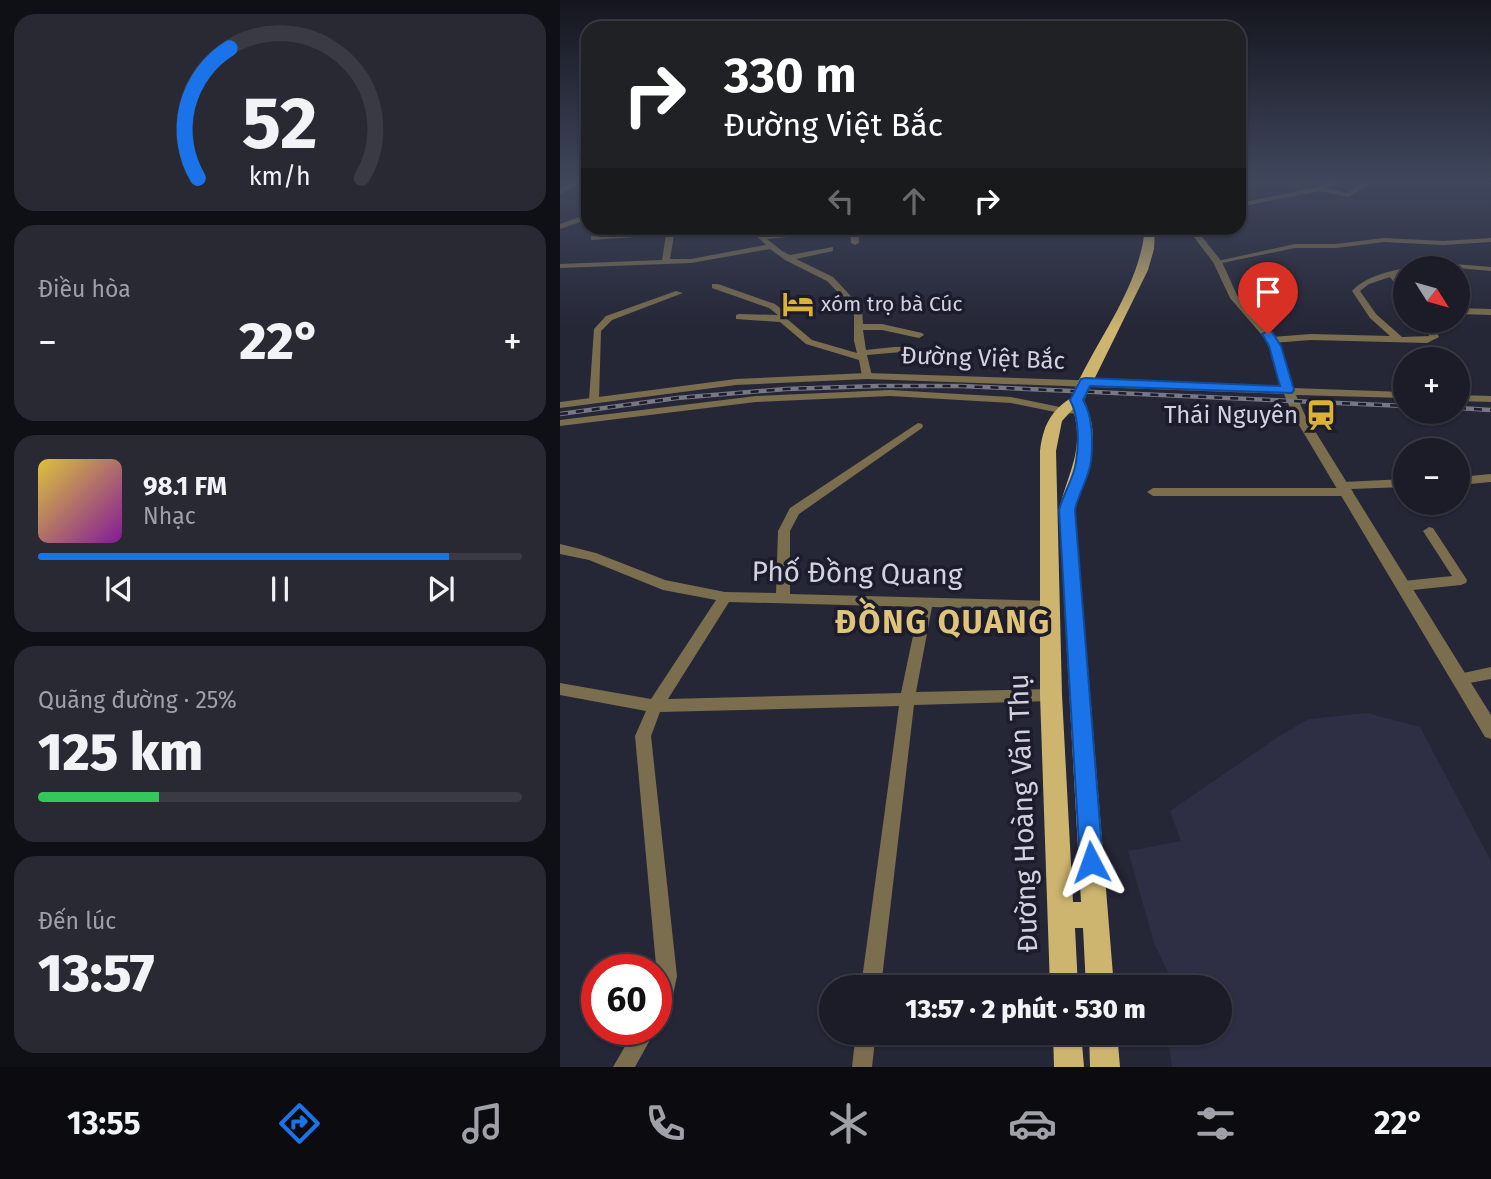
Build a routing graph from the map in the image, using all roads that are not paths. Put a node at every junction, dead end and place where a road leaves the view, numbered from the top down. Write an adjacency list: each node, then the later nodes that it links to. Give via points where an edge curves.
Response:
1 (638, 235): 8 (street)
2 (670, 235): 14 (street)
3 (783, 235): 7 (street)
4 (855, 235): 10 (street)
5 (1149, 235): 38 (main road, Đường Hoàng Văn Thụ, via 1137,280)
6 (1196, 235): 15 (street)
7 (760, 237): 11 (street)
8 (594, 238)
9 (1491, 240): 15 (street, via 1295,246)
10 (855, 243)
11 (770, 247): 13 (street); 14 (street)
12 (830, 249): 13 (street)
13 (788, 258): 27 (street, via 830,279 858,308)
14 (663, 262): 16 (street)
15 (1217, 262): 30 (street, via 1233,296)
16 (560, 266)
17 (1470, 267): 18 (street)
18 (1491, 269)
19 (1391, 273): 20 (street); 31 (street, via 1356,291 1373,316)
20 (1393, 276)
21 (715, 286): 26 (street, via 772,306)
22 (679, 292): 40 (street, via 627,310 597,331)
23 (1470, 311): 24 (street)
24 (1491, 312)
25 (739, 317): 26 (street)
26 (782, 319): 33 (street, via 809,342)
27 (860, 327): 29 (street); 33 (street)
28 (1432, 333): 31 (street, via 1431,339)
29 (919, 335)
30 (1272, 340): 31 (street); 35 (street)
31 (1400, 340)
32 (930, 354): 33 (street, via 902,349)
33 (862, 356): 34 (street)
34 (867, 376): 38 (street, Đường Việt Bắc); 40 (street, Đường Việt Bắc, via 736,382)
35 (1287, 390): 36 (street, Đường Việt Bắc); 38 (street, Đường Việt Bắc); 47 (street)
36 (1393, 394)
37 (1470, 398): 39 (street)
38 (1077, 399): 42 (street, via 890,393 756,399); 55 (main road, Đường Hoàng Văn Thụ, via 1050,434); 63 (main road, via 1084,463 1067,510)
39 (1491, 399)
40 (594, 400): 41 (street, Đường Việt Bắc)
41 (560, 405)
42 (560, 423)
43 (918, 426): 53 (street, via 794,511 784,531)
44 (1491, 478): 45 (street)
45 (1470, 480)
46 (1393, 484): 47 (street)
47 (1345, 489): 48 (street); 51 (street)
48 (1153, 492)
49 (1429, 531): 51 (street, via 1461,580)
50 (560, 549): 52 (street, via 592,556 663,585)
51 (1404, 586): 57 (street)
52 (725, 597): 53 (street, Phố Đồng Quang); 61 (street, Phố Đồng Quang)
53 (783, 599): 54 (street, Phố Đồng Quang)
54 (926, 603): 55 (street, Phố Đồng Quang); 60 (street)
55 (1049, 605): 59 (main road, Đường Hoàng Văn Thụ)
56 (1491, 673): 57 (street)
57 (1460, 679): 62 (street)
58 (560, 689): 61 (street)
59 (1051, 695): 60 (street); 64 (main road, Đường Hoàng Văn Thụ)
60 (907, 699): 61 (street); 66 (street)
61 (655, 706): 65 (street, Phố Đồng Quang, via 643,736)
62 (1491, 730)
63 (1095, 914): 64 (main road); 68 (main road)
64 (1060, 916): 67 (main road, Đường Hoàng Văn Thụ)
65 (665, 954)
66 (873, 975)
67 (1063, 975)
68 (1099, 975)
69 (636, 1045): 73 (street)
70 (865, 1045): 74 (street)
71 (1068, 1045): 75 (main road)
72 (1104, 1045): 76 (main road)
73 (623, 1067)
74 (862, 1067)
75 (1069, 1067)
76 (1105, 1067)

